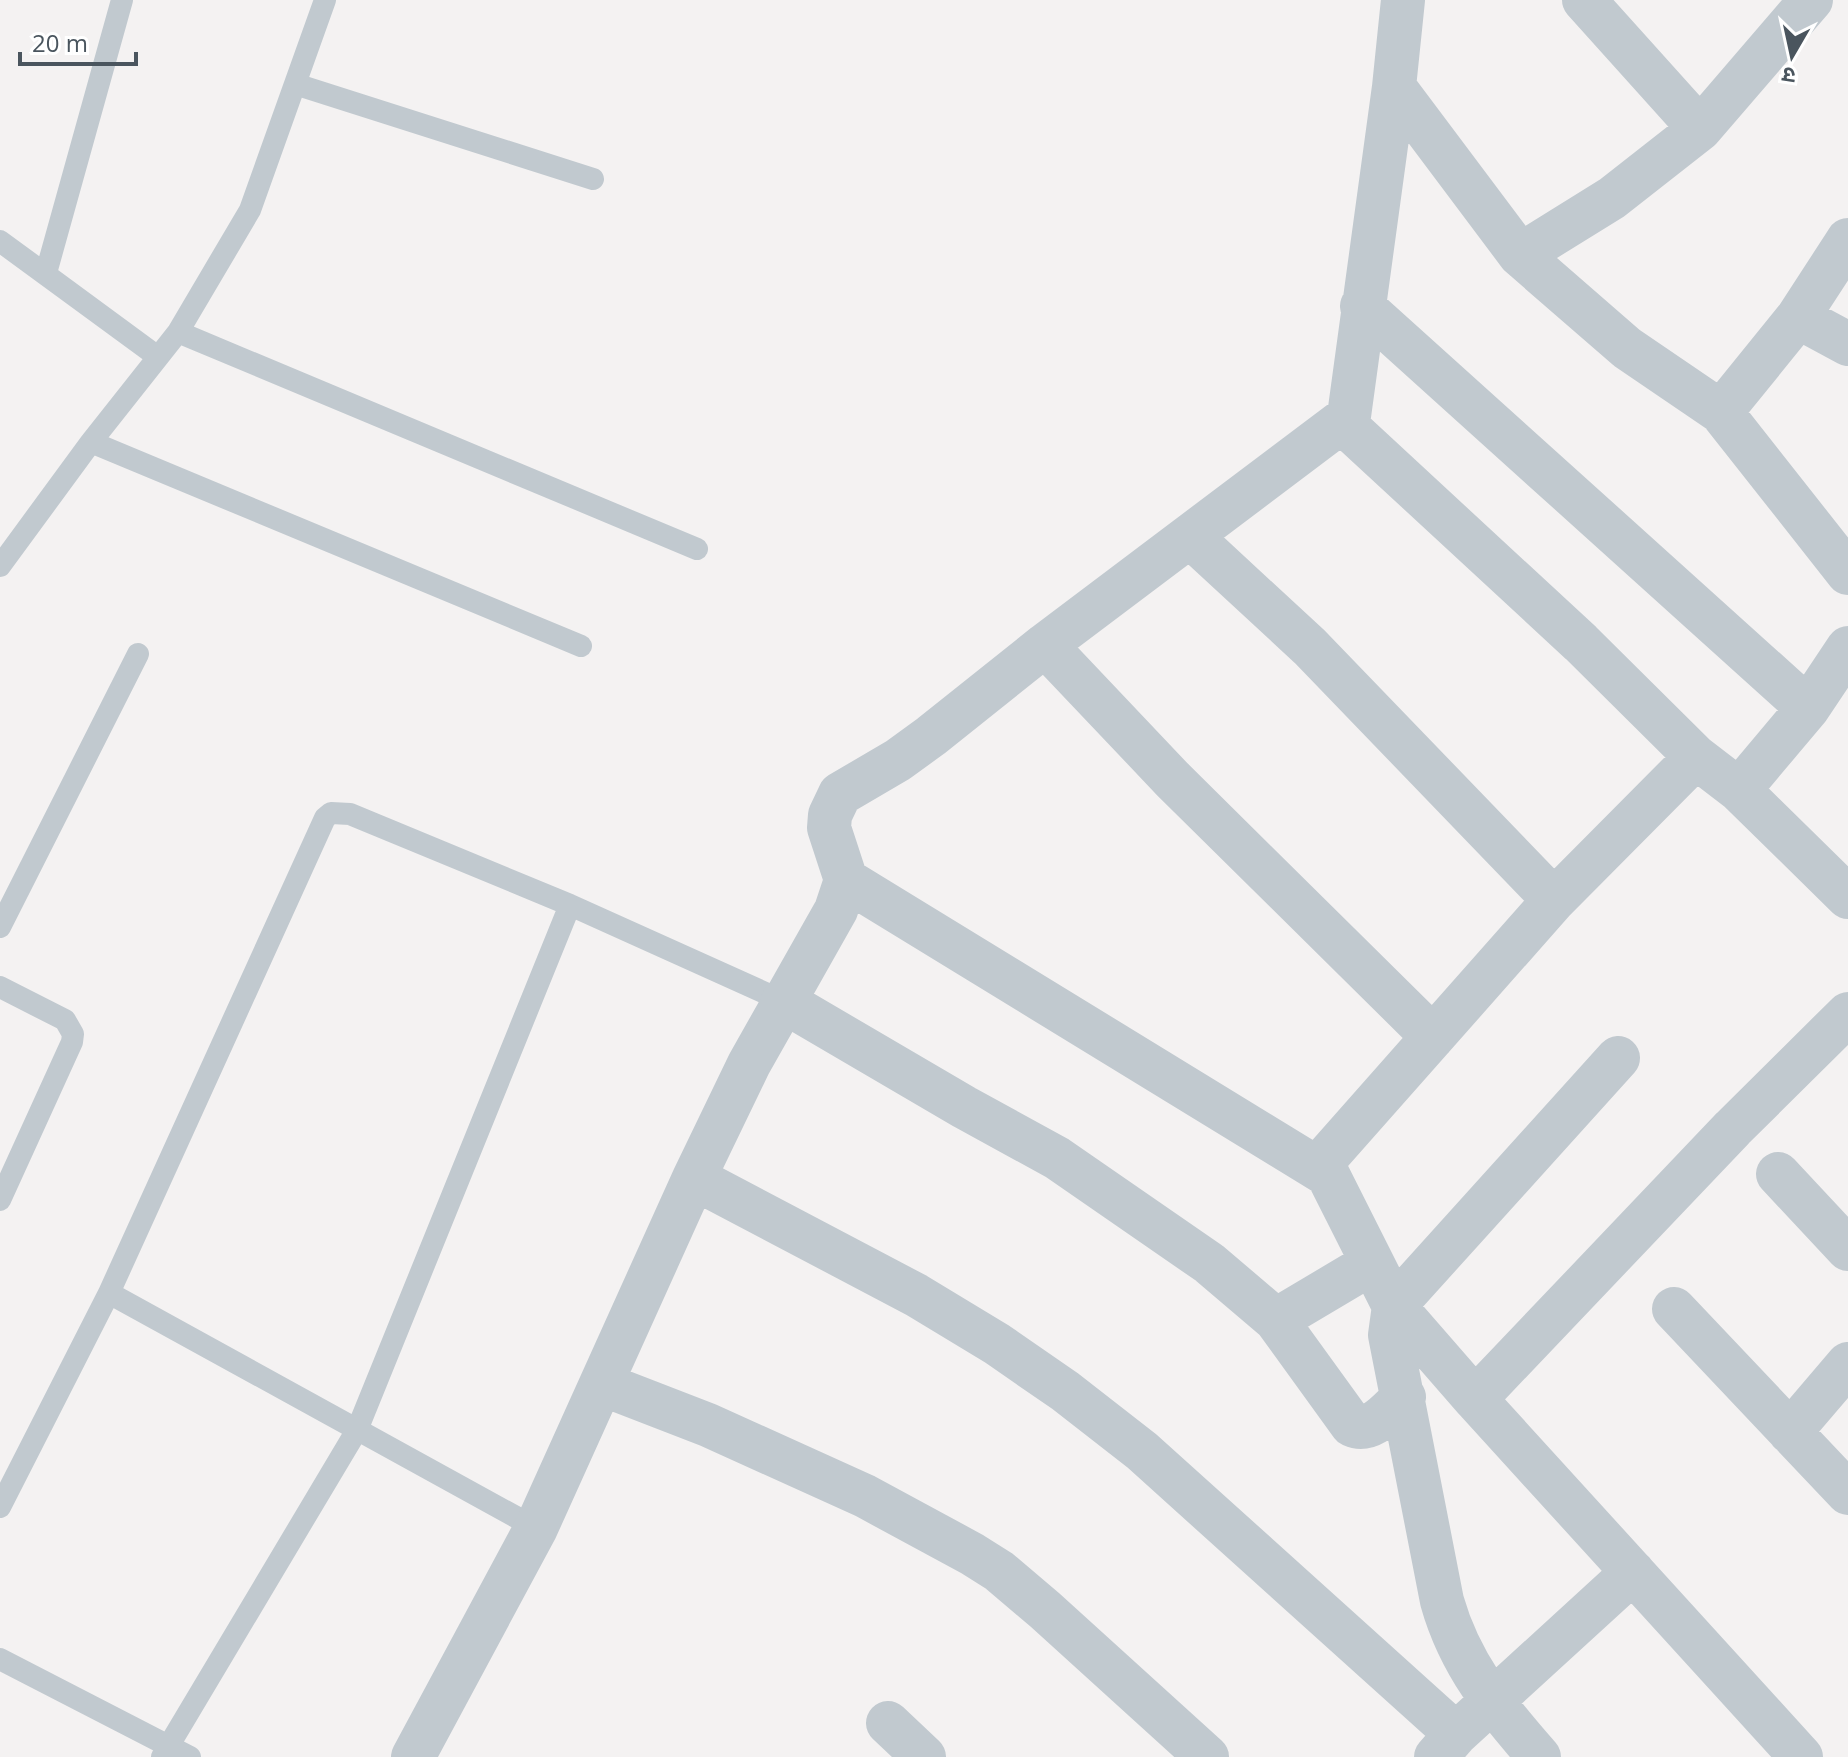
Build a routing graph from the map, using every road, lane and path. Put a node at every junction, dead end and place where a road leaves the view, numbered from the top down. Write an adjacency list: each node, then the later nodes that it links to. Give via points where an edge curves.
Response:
1 (122, 0): 13 (lane)
2 (325, 0): 6 (lane)
3 (1403, 0): 7 (street)
4 (1584, 0): 8 (street)
5 (1811, 0): 8 (street)
6 (295, 84): 9 (lane); 16 (lane, via 250,210)
7 (1394, 87): 12 (street); 14 (street)
8 (1700, 129): 12 (street, via 1612,198)
9 (593, 179)
10 (1848, 240): 15 (street)
11 (0, 241): 13 (lane)
12 (1520, 255): 19 (street, via 1627,348)
13 (46, 273): 18 (lane)
14 (1362, 306): 20 (street, via 1349,416); 30 (street)
15 (1798, 317): 17 (street); 19 (street)
16 (178, 332): 18 (lane); 23 (lane)
17 (1848, 344)
18 (158, 357): 21 (lane)
19 (1721, 412): 25 (street)
20 (1342, 422): 22 (street); 31 (street)
21 (91, 442): 24 (lane); 27 (lane)
22 (1190, 536): 26 (street); 35 (street, via 1310,647)
23 (697, 549)
24 (2, 559)
25 (1848, 573)
26 (1045, 645): 33 (street, via 909,752 840,794 829,828); 41 (street)
27 (581, 646)
28 (1848, 648): 30 (street)
29 (138, 654): 37 (lane)
30 (1808, 708): 32 (street)
31 (1696, 757): 32 (street); 35 (street)
32 (1739, 790): 34 (street)
33 (846, 880): 39 (street, via 836,910); 43 (street)
34 (1848, 897)
35 (1554, 900): 41 (street)
36 (570, 905): 39 (lane); 49 (lane, via 350,814 325,818); 57 (lane)
37 (0, 927)
38 (0, 987): 46 (lane, via 65,1020 73,1034)
39 (783, 1001): 45 (street); 52 (street, via 1057,1158 1209,1263)
40 (1848, 1014): 56 (street)
41 (1433, 1037): 43 (street)
42 (1618, 1058): 50 (street)
43 (1317, 1168): 48 (street, via 1328,1175)
44 (1778, 1174): 47 (street)
45 (694, 1178): 54 (street); 66 (street, via 916,1295 1065,1391 1142,1451)
46 (0, 1200)
47 (1848, 1249)
48 (1372, 1263): 50 (street); 52 (street)
49 (109, 1293): 57 (lane); 60 (lane)
50 (1394, 1306): 55 (street, via 1390,1335); 56 (street)
51 (1674, 1309): 58 (street)
52 (1276, 1320): 55 (street, via 1352,1425 1370,1426)
53 (1848, 1364): 58 (street)
54 (602, 1384): 61 (street); 71 (street, via 837,1483 972,1554 1045,1610)
55 (1404, 1397): 64 (street, via 1450,1629)
56 (1475, 1399): 62 (street)
57 (357, 1430): 61 (lane); 67 (lane)
58 (1790, 1432): 59 (street)
59 (1848, 1493)
60 (0, 1507)
61 (536, 1528): 69 (street)
62 (1633, 1572): 64 (street); 73 (street)
63 (0, 1659): 67 (lane)
64 (1492, 1703): 66 (street); 72 (street)
65 (888, 1723): 70 (street)
66 (1446, 1745)
67 (166, 1751): 68 (lane)
68 (190, 1757)
69 (413, 1757)
70 (924, 1757)
71 (1207, 1757)
72 (1539, 1757)
73 (1801, 1757)

